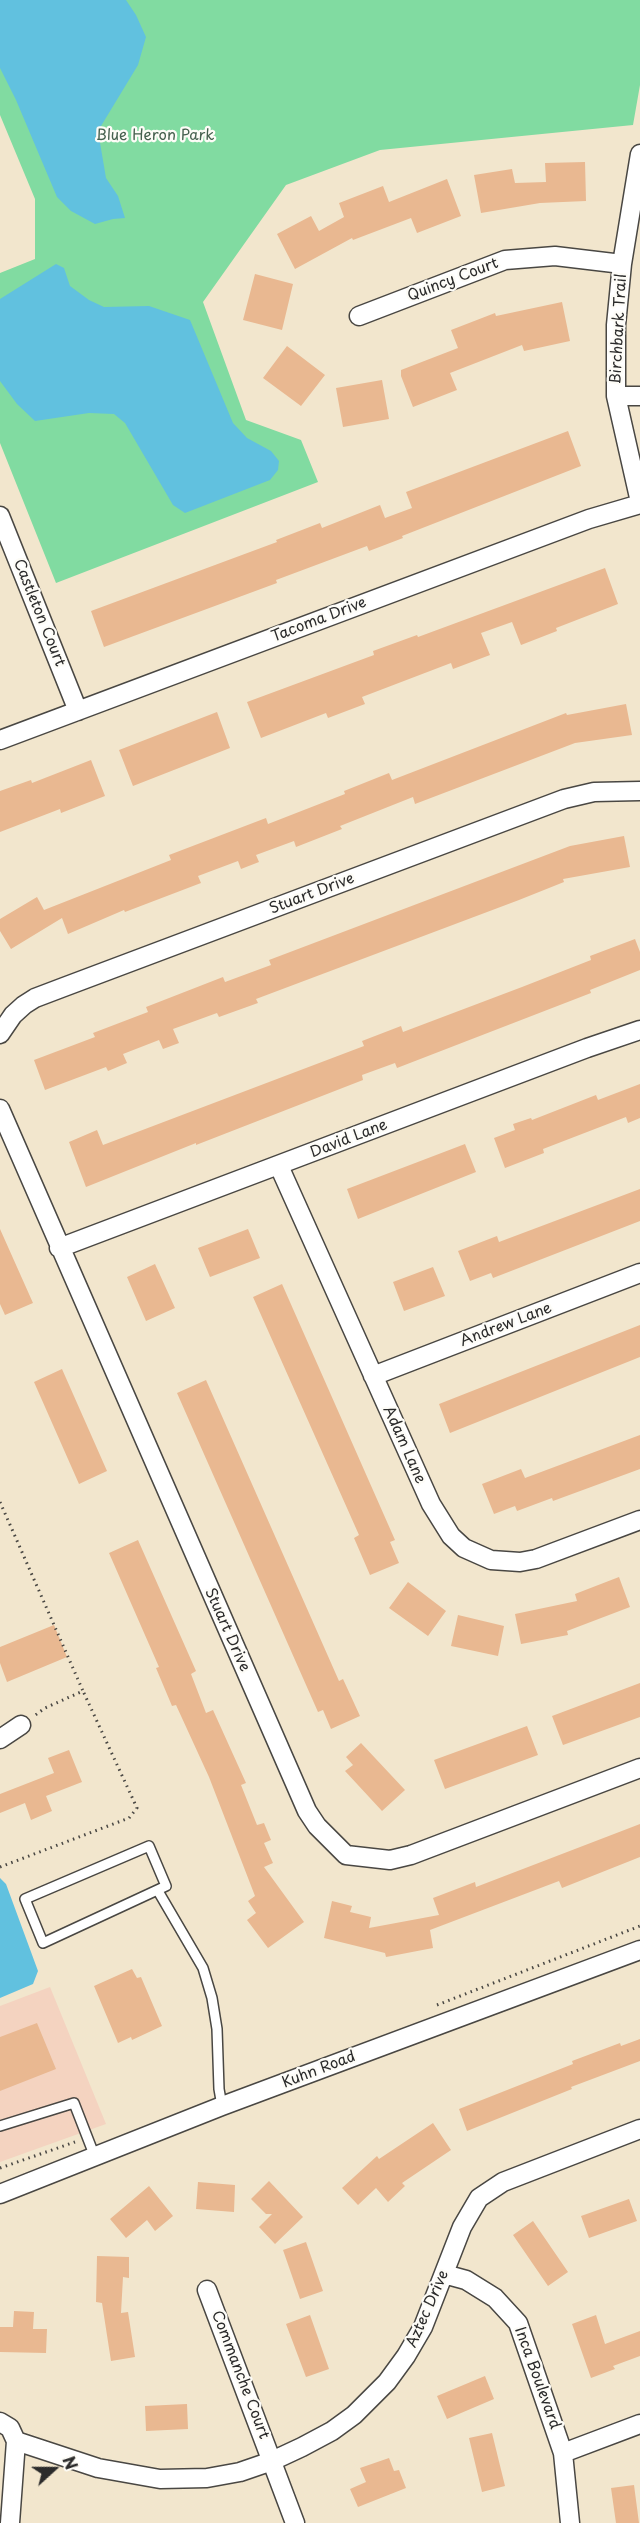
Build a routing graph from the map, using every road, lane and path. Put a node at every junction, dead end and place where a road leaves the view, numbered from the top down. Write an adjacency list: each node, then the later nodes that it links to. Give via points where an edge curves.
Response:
1 (640, 154): 2 (street, Birchbark Trail)
2 (622, 264): 3 (street, Quincy Court, via 555,256 505,260); 4 (street, Birchbark Trail, via 616,325)
3 (359, 316)
4 (616, 396): 5 (street); 6 (street, Birchbark Trail)
5 (640, 396)
6 (640, 503): 8 (street, Tacoma Drive)
7 (0, 516): 8 (street, Castleton Court)
8 (78, 711): 9 (street, Tacoma Drive)
9 (0, 740)
10 (640, 791): 12 (street, Stuart Drive, via 594,792 564,799 35,998 13,1015)
11 (640, 1030): 14 (street, David Lane)
12 (0, 1034)
13 (0, 1109): 15 (street, Stuart Drive)
14 (279, 1166): 15 (street, David Lane); 17 (street, Adam Lane)
15 (59, 1248): 23 (street, Stuart Drive, via 307,1811 346,1855 390,1860 411,1855)
16 (640, 1273): 17 (street, Andrew Lane)
17 (373, 1376): 19 (street, Adam Lane, via 440,1521 464,1548 491,1560 520,1562)
18 (0, 1502): 20 (path)
19 (640, 1520)
20 (83, 1691): 21 (path, via 45,1708); 24 (path, via 136,1808 129,1818)
21 (21, 1725): 22 (street)
22 (0, 1739)
23 (640, 1768)
24 (0, 1867)
25 (158, 1891): 25 (lane, via 166,1886 149,1846 25,1899 43,1943); 27 (lane, via 203,1968 212,1998)
26 (640, 1950): 27 (street, Kuhn Road)
27 (222, 2106): 30 (street, Kuhn Road)
28 (0, 2126): 30 (lane, via 74,2103)
29 (640, 2129): 32 (street, Aztec Drive, via 489,2190 479,2198 462,2227)
30 (95, 2158): 31 (street, Kuhn Road)
31 (0, 2194)
32 (444, 2274): 37 (street, Inca Boulevard, via 466,2280 509,2310 518,2324); 38 (street, Aztec Drive, via 423,2327 387,2382 332,2431)
33 (207, 2290): 38 (street, Commanche Court)
34 (0, 2422): 36 (street, via 10,2428)
35 (640, 2424): 37 (street)
36 (16, 2441): 38 (street, Aztec Drive, via 98,2468 160,2479 207,2478); 39 (street)
37 (563, 2453): 41 (street, Inca Boulevard)
38 (272, 2461): 40 (street, Commanche Court)
39 (10, 2523)
40 (295, 2523)
41 (570, 2523)

